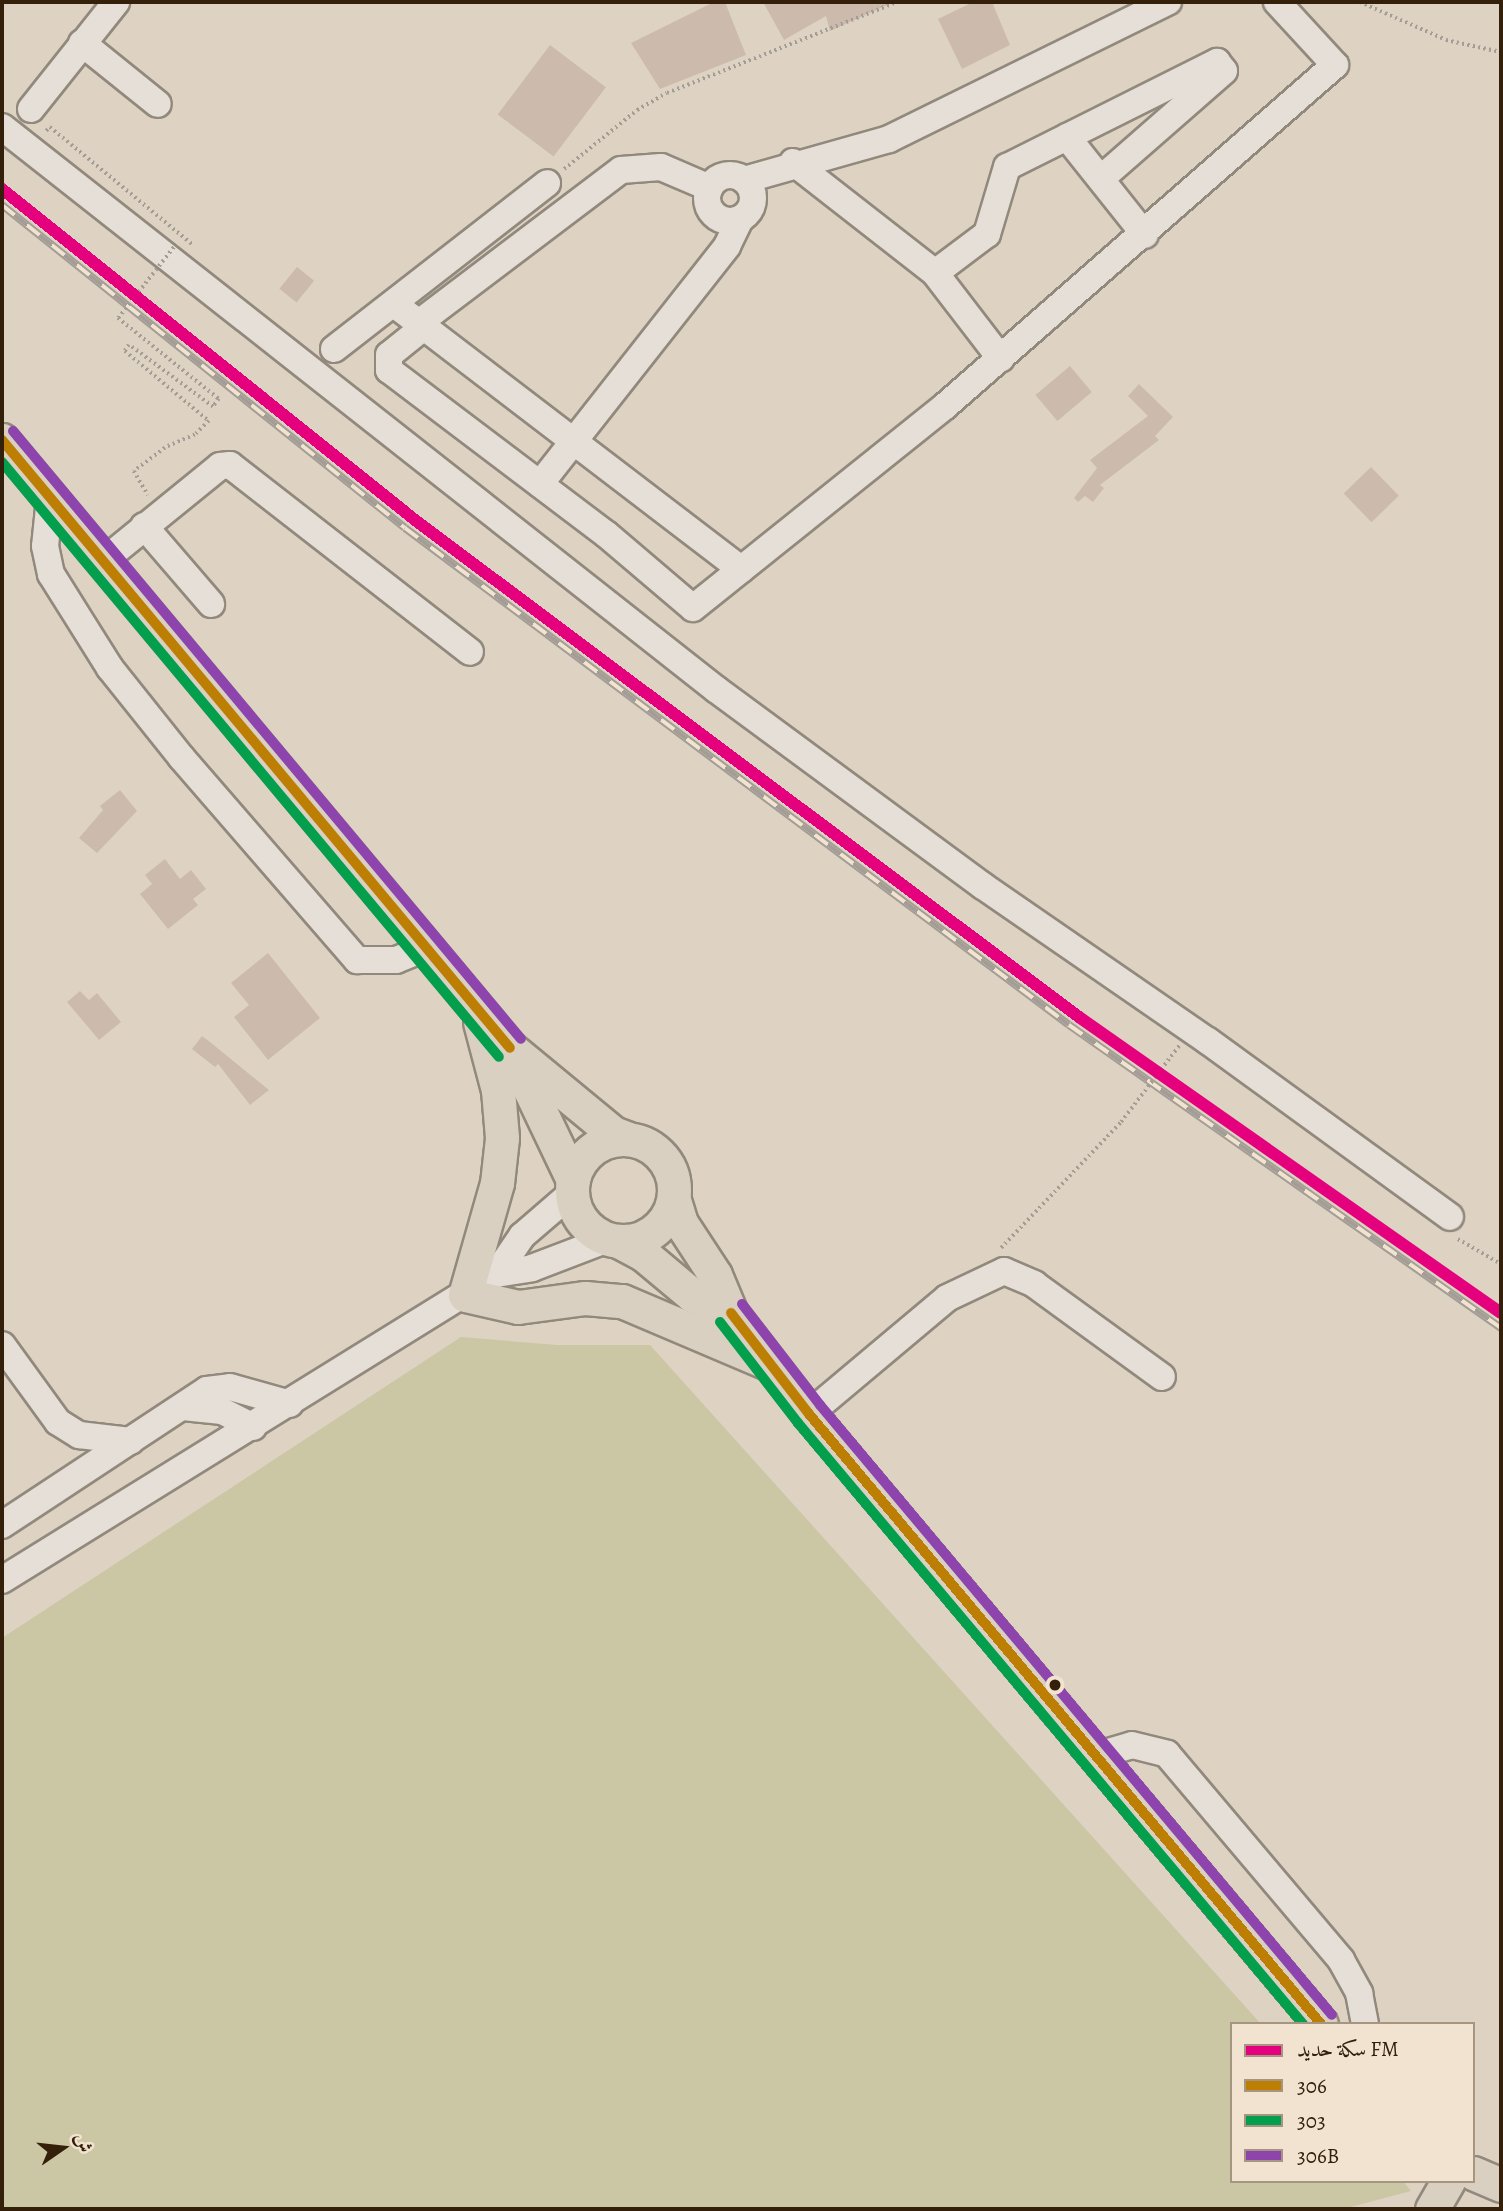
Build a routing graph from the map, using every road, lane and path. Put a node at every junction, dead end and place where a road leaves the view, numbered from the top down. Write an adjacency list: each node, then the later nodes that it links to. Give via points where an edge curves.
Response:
1 (116, 2): 6 (street)
2 (897, 2): 15 (path, via 667,93 638,110)
3 (1168, 2): 12 (street, via 889,139)
4 (1277, 2): 18 (street, via 1335,65)
5 (1360, 2): 7 (path, via 1446,40)
6 (82, 43): 8 (street); 9 (street)
7 (1501, 52)
8 (158, 104)
9 (31, 109)
10 (2, 127): 42 (street, via 727,698 983,887 1209,1041)
11 (1067, 137): 13 (street); 13 (street, via 1217,62 1224,71); 20 (street, via 1007,167 986,234)
12 (793, 163): 14 (street); 20 (street)
13 (1103, 177): 18 (street)
14 (744, 180): 16 (street, via 721,177); 17 (street, via 753,200)
15 (547, 183): 21 (street)
16 (710, 188): 17 (street, via 712,211 724,220); 22 (street, via 661,167 621,170)
17 (740, 219): 25 (street, via 727,246)
18 (1145, 235): 24 (street)
19 (176, 244): 29 (path, bridge, via 118,318 219,398 213,407 129,345 125,351 209,421 195,435 164,448 134,471)
20 (935, 273): 24 (street)
21 (394, 304): 22 (street); 23 (street)
22 (423, 324): 25 (street); 27 (street, via 389,355 389,370)
23 (334, 349)
24 (1001, 359): 32 (street)
25 (573, 440): 27 (street); 32 (street)
26 (4, 447): 28 (main road)
27 (540, 484): 32 (street, via 693,608)
28 (50, 498): 31 (main road); 35 (street, via 45,546 51,574 110,668 181,757 357,960 396,960)
29 (150, 499)
30 (145, 526): 31 (street); 33 (street); 34 (street, via 220,466 230,465)
31 (102, 562): 35 (main road)
32 (741, 569)
33 (211, 604)
34 (470, 652)
35 (426, 948): 36 (main road)
36 (475, 1006): 38 (main road); 47 (main road, via 493,1064 502,1138 497,1183)
37 (1179, 1046): 44 (path, bridge, via 1121,1122)
38 (510, 1048): 39 (main road, via 613,1133); 40 (main road)
39 (626, 1138): 40 (main road, via 591,1149); 41 (main road, via 650,1146 667,1163)
40 (572, 1187): 43 (main road, via 579,1217); 46 (street, via 522,1236)
41 (674, 1200): 43 (main road, via 655,1231); 48 (main road, via 681,1223 715,1275)
42 (1453, 1227): 45 (path)
43 (614, 1240): 46 (street, via 532,1268); 48 (main road, via 643,1254 692,1295)
44 (993, 1256)
45 (1501, 1264)
46 (496, 1274): 47 (street)
47 (465, 1294): 50 (main road, via 518,1307 585,1298 622,1301); 52 (street)
48 (731, 1313): 50 (main road)
49 (2, 1345): 56 (street, via 58,1422 79,1435)
50 (771, 1365): 54 (main road)
51 (1162, 1377): 54 (street, via 1034,1284 1004,1271 947,1298)
52 (290, 1404): 53 (street, via 218,1387 198,1394); 55 (street)
53 (183, 1407): 55 (street, via 222,1411); 56 (street)
54 (809, 1414): 59 (main road)
55 (253, 1426): 58 (street)
56 (131, 1441): 57 (street)
57 (2, 1525)
58 (2, 1580)
59 (1098, 1755): 60 (main road); 61 (street, via 1132,1745 1167,1754 1341,1960 1359,1993)
60 (1319, 2022)
61 (1365, 2022)

